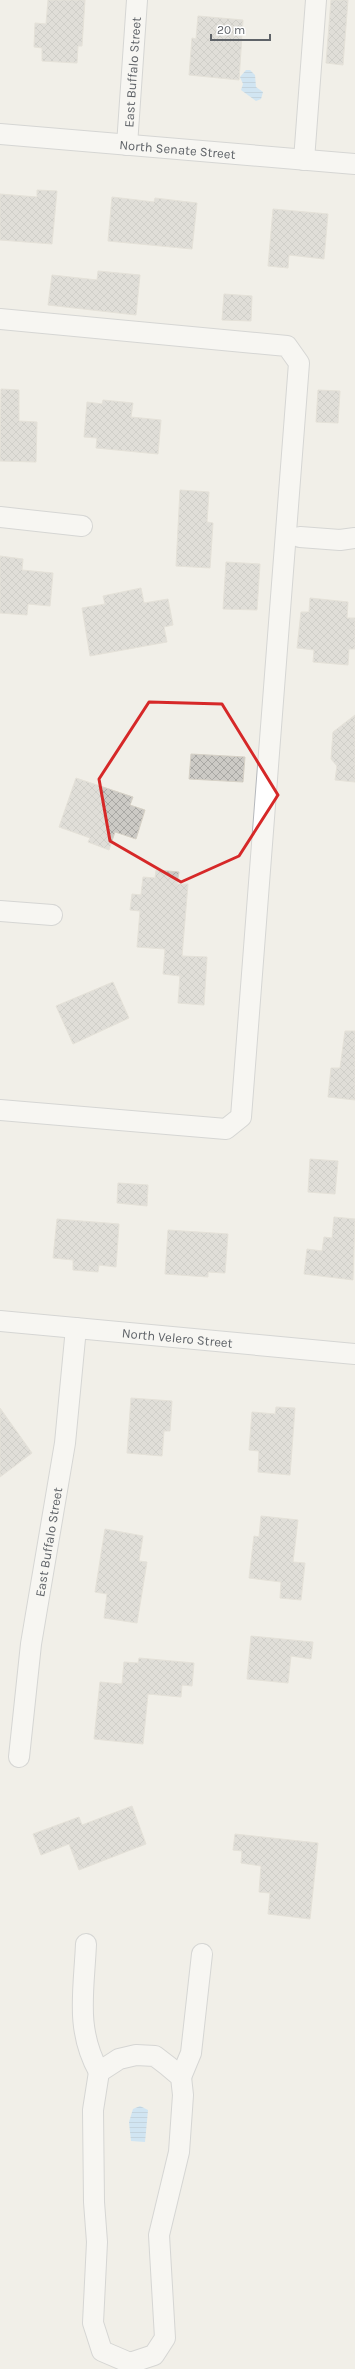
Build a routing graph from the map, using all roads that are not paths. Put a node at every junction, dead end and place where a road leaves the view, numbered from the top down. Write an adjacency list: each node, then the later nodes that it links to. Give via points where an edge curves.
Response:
1 (137, 0): 4 (street, East Buffalo Street)
2 (316, 0): 5 (street)
3 (0, 134): 4 (street, North Senate Street)
4 (126, 145): 5 (street, North Senate Street)
5 (304, 160): 6 (street, North Senate Street)
6 (355, 164)
7 (0, 319): 14 (street, via 287,346 299,363 241,1117 226,1129)
8 (0, 517): 9 (street)
9 (82, 526)
10 (300, 537): 11 (street, via 340,540)
11 (355, 538)
12 (0, 911): 13 (street)
13 (52, 915)
14 (0, 1110)
15 (0, 1321): 16 (street, North Velero Street)
16 (76, 1328): 17 (street, North Velero Street); 18 (street, East Buffalo Street, via 65,1443 31,1644)
17 (355, 1354)
18 (19, 1757)
19 (86, 1944): 21 (street, via 81,2016 90,2054)
20 (202, 1954): 22 (street, via 191,2053)
21 (99, 2072): 22 (street, via 119,2059 136,2055 155,2056); 22 (street, via 93,2110 94,2202 98,2242 93,2322 102,2351 130,2363 154,2355 165,2338 159,2234 179,2152 184,2095)
22 (181, 2077)

